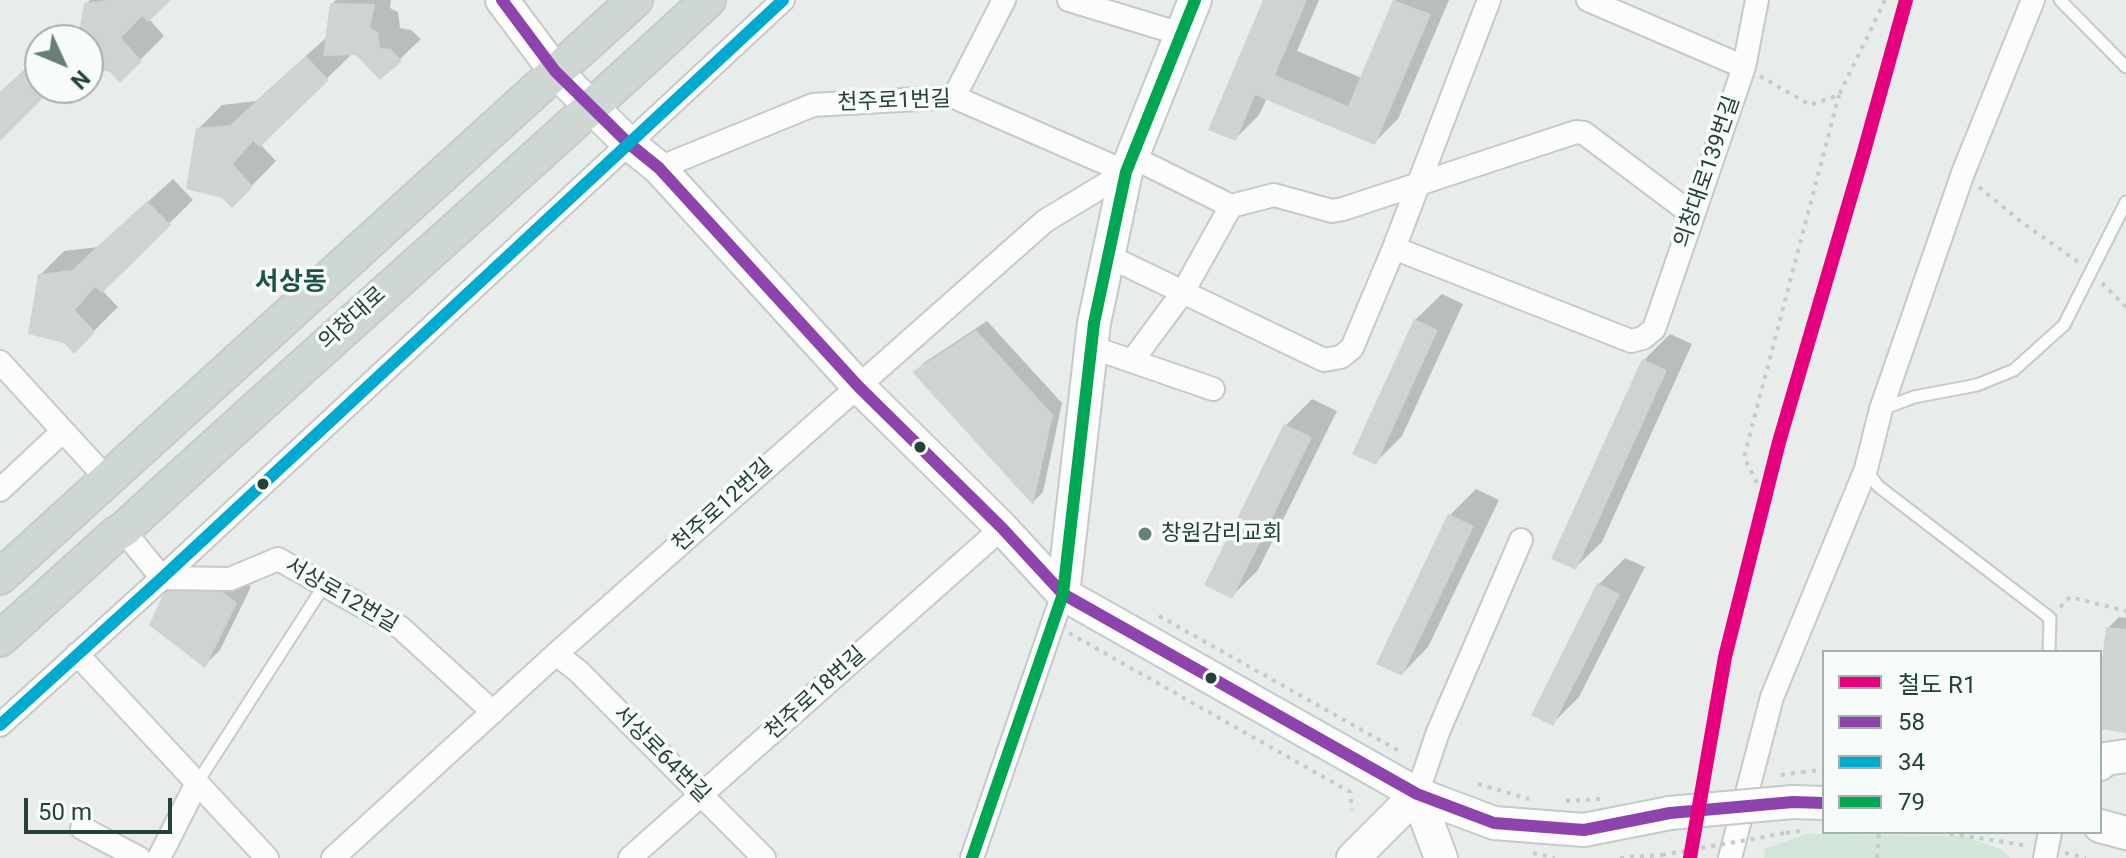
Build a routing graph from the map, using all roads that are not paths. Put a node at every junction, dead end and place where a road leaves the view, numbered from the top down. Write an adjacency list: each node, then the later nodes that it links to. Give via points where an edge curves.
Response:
1 (635, 0): 17 (main road)
2 (708, 0): 19 (main road, 의창대로)
3 (783, 0): 20 (street)
4 (1004, 0): 18 (street)
5 (1069, 0): 14 (street)
6 (1195, 0): 14 (main road)
7 (1489, 0): 23 (street)
8 (1588, 0): 13 (street)
9 (1757, 0): 15 (street, 의창대로139번길)
10 (2033, 0): 35 (street, via 1963,173)
11 (2060, 0): 16 (lane)
12 (506, 1): 17 (main road)
13 (1641, 11): 15 (street)
14 (1181, 34): 21 (main road)
15 (1744, 67): 26 (street, 의창대로139번길)
16 (2126, 67)
17 (555, 71): 19 (main road); 38 (main road)
18 (954, 97): 21 (street, 천주로1번길); 22 (street, 천주로1번길, via 813,105)
19 (591, 109): 20 (main road); 41 (main road, 의창대로)
20 (627, 142): 22 (main road); 44 (street)
21 (1129, 164): 25 (street, 천주로1번길); 28 (main road); 33 (street, 천주로12번길, via 1045,221)
22 (659, 168): 33 (main road)
23 (1419, 184): 25 (street, via 1332,211 1274,195); 26 (street, via 1576,132); 27 (street)
24 (2126, 202): 35 (lane, via 2064,325 2014,370)
25 (1231, 206): 29 (street)
26 (1693, 215): 27 (street, 의창대로139번길, via 1654,329 1631,341)
27 (1394, 248): 29 (street, via 1352,348 1341,357 1324,360)
28 (1108, 256): 29 (street); 30 (main road)
29 (1183, 292): 31 (street)
30 (1091, 347): 31 (street); 46 (main road)
31 (1132, 361): 34 (street)
32 (0, 362): 36 (street)
33 (858, 386): 40 (main road); 50 (street, 천주로12번길)
34 (1213, 389)
35 (1881, 409): 37 (street)
36 (63, 431): 38 (street); 39 (street)
37 (1866, 469): 48 (lane, via 1878,486 2050,618); 71 (street, via 1772,697)
38 (107, 479): 43 (main road)
39 (0, 490)
40 (1002, 528): 46 (main road); 58 (street, 천주로18번길)
41 (123, 530): 44 (street); 47 (main road, 의창대로)
42 (1521, 540): 57 (street, via 1438,732)
43 (0, 577)
44 (162, 578): 45 (street, 서상로12번길, via 230,579 278,559); 49 (street)
45 (325, 584): 51 (street, 서상로12번길, via 401,628); 55 (lane)
46 (1063, 594): 57 (main road); 68 (street)
47 (0, 639)
48 (2049, 650)
49 (77, 654): 52 (street); 55 (street)
50 (556, 654): 51 (street, 천주로12번길); 58 (street, 서상로64번길)
51 (493, 712): 65 (street, 천주로12번길)
52 (0, 725)
53 (2126, 756): 54 (main road)
54 (2102, 762)
55 (197, 783): 63 (street); 64 (street)
56 (1806, 792): 57 (main road, bridge, via 1584,830 1494,823)
57 (1417, 794): 69 (main road); 70 (main road)
58 (702, 795): 66 (street, 천주로18번길); 67 (street, 서상로64번길)
59 (2102, 827): 61 (main road)
60 (82, 828): 62 (street)
61 (2126, 833)
62 (139, 858)
63 (159, 858)
64 (267, 858)
65 (333, 858)
66 (630, 858)
67 (764, 858)
68 (972, 858)
69 (1353, 858)
70 (1441, 858)
71 (1730, 858)

